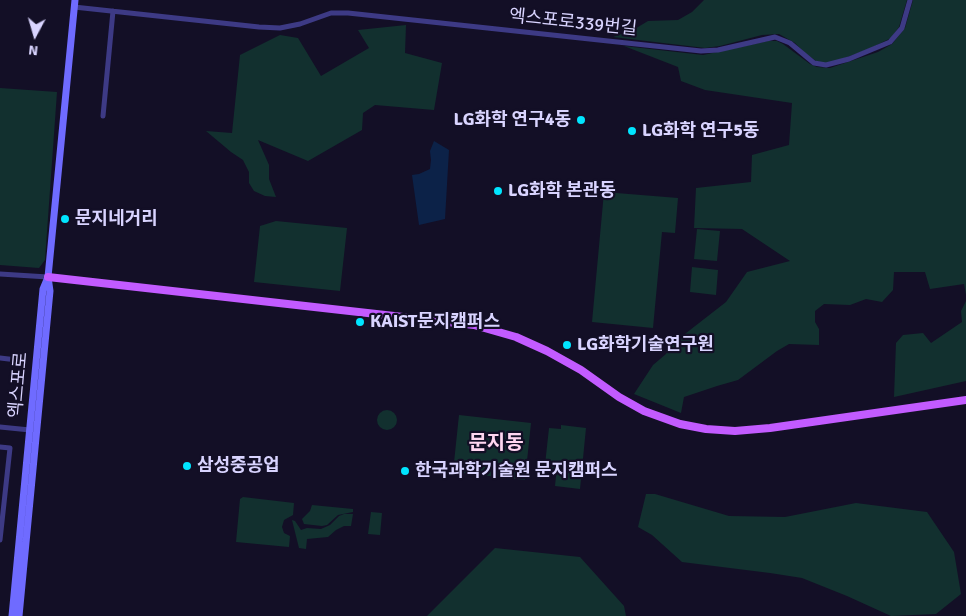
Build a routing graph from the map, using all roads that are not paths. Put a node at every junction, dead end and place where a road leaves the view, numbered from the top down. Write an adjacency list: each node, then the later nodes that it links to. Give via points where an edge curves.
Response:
1 (910, 0): 3 (street, 엑스포로339번길, via 902,28 890,42 826,65 814,63 776,37 701,51 348,13 331,13 280,28)
2 (75, 4): 3 (street, 엑스포로339번길); 6 (main road, 엑스포로)
3 (113, 12): 4 (street)
4 (103, 116)
5 (0, 274): 6 (street)
6 (48, 277): 9 (main road, via 474,325 516,337 547,351 644,411 706,429 770,428); 11 (main road, 엑스포로, via 43,289); 16 (main road, 엑스포로, via 50,291)
7 (0, 358): 8 (street)
8 (17, 360)
9 (966, 400)
10 (0, 427): 11 (street)
11 (30, 430): 15 (main road, 엑스포로)
12 (0, 447): 13 (street, via 10,448)
13 (2, 498): 14 (street)
14 (0, 540)
15 (12, 616)
16 (18, 616)

